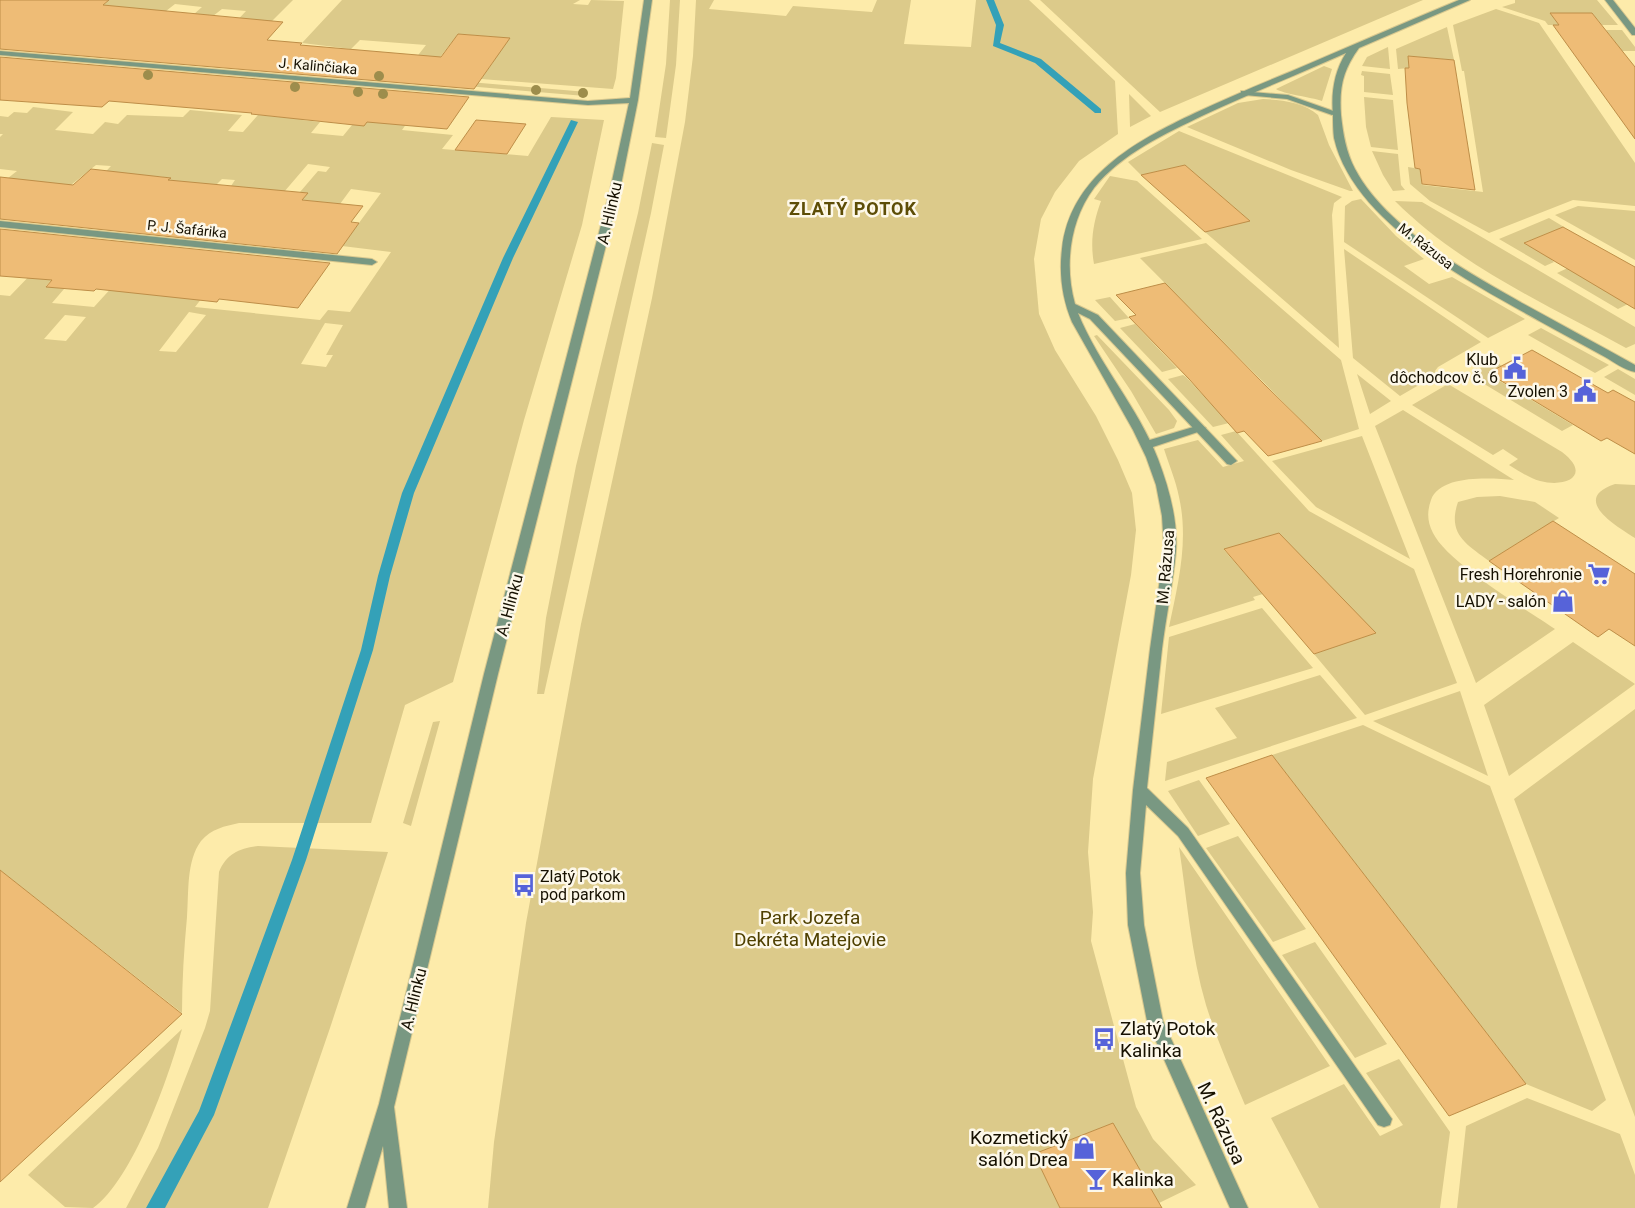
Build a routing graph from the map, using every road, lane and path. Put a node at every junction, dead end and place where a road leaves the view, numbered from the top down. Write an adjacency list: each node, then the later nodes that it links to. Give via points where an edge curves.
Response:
1 (648, 0): 8 (street, A. Hlinku)
2 (1466, 0): 5 (street, M. Rázusa)
3 (1609, 0): 4 (street)
4 (1635, 33)
5 (1359, 44): 7 (street, M. Rázusa); 9 (street, M. Rázusa, via 1345,57)
6 (0, 53): 8 (street, J. Kalinčiaka, via 588,103)
7 (1244, 93): 9 (street, via 1288,97); 12 (street, M. Rázusa, via 1151,138 1096,180 1080,201 1067,233 1064,272)
8 (634, 100): 18 (street, A. Hlinku, via 616,190 491,674)
9 (1335, 113): 13 (street, M. Rázusa, via 1340,142 1356,176 1369,195 1406,233 1465,275)
10 (0, 224): 11 (street, P. J. Šafárika)
11 (372, 262)
12 (1070, 305): 14 (street, via 1094,317); 15 (street, M. Rázusa)
13 (1635, 369)
14 (1200, 428): 15 (street); 16 (street)
15 (1147, 445): 17 (street, M. Rázusa, via 1167,501 1170,550)
16 (1231, 461)
17 (1140, 790): 19 (street, via 1184,832); 22 (street, M. Rázusa, via 1133,873 1136,925 1155,1021)
18 (388, 1104): 20 (street, A. Hlinku); 21 (street)
19 (1384, 1119)
20 (356, 1208)
21 (398, 1208)
22 (1239, 1208)

